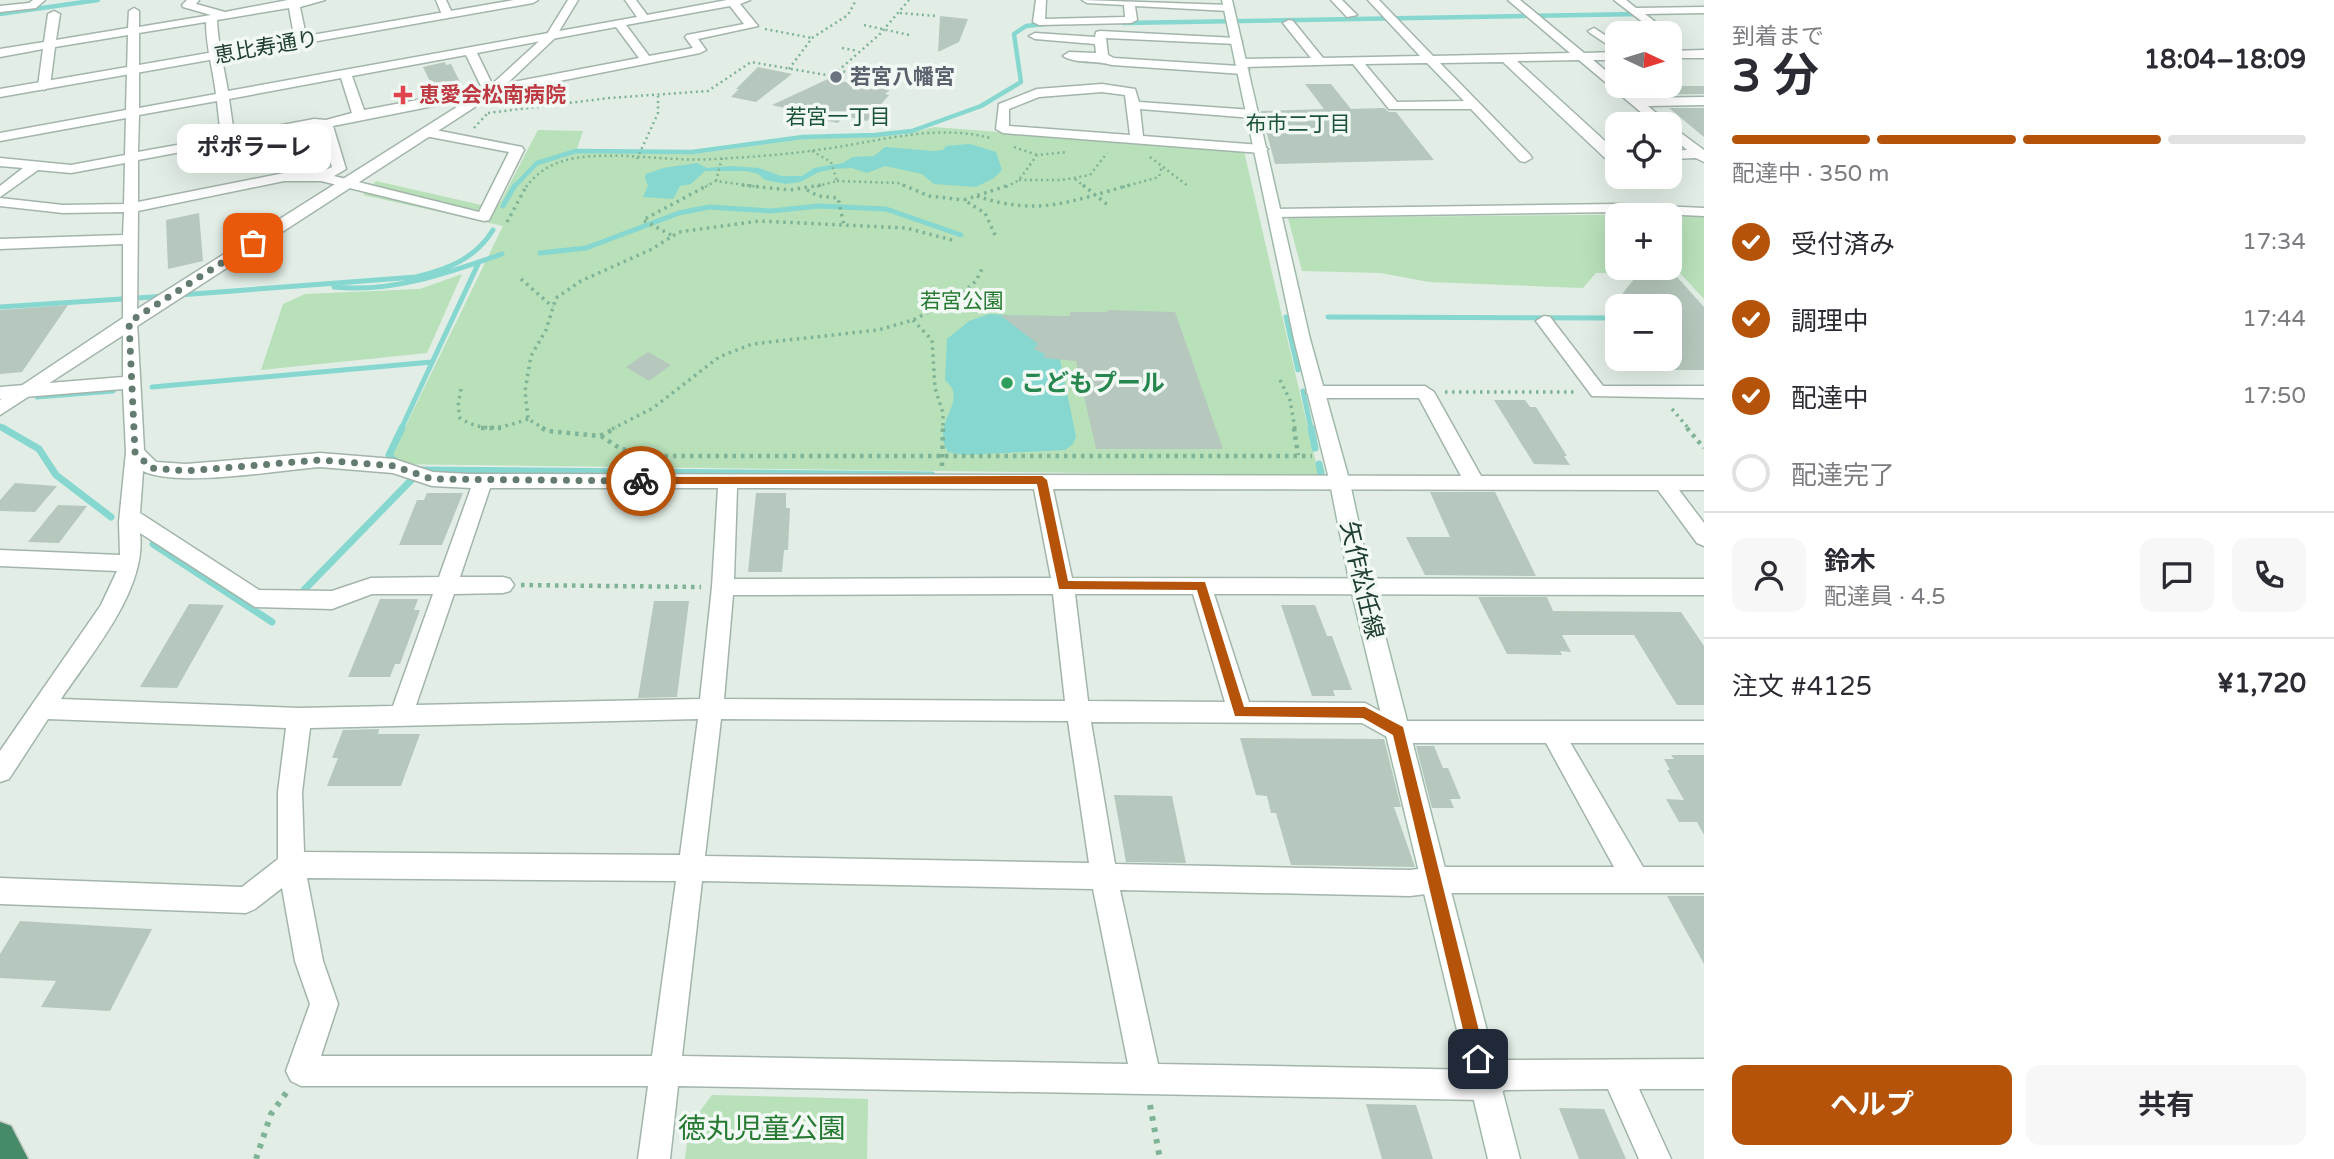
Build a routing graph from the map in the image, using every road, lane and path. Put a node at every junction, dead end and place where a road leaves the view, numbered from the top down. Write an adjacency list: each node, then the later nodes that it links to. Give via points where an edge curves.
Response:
1 (40, 0): 19 (street, via 32,6)
2 (194, 0): 25 (street, via 187,5)
3 (320, 0): 18 (street)
4 (441, 0): 26 (street)
5 (533, 0): 26 (street, 恵比寿通り)
6 (573, 0): 42 (street)
7 (630, 0): 31 (street)
8 (856, 0): 44 (path, via 848,15)
9 (909, 0): 22 (path)
10 (1041, 0): 38 (street, via 1039,22)
11 (1087, 0): 17 (street)
12 (1336, 0): 27 (street)
13 (1373, 0): 61 (street)
14 (1513, 0): 58 (street)
15 (1619, 0): 23 (street)
16 (732, 1): 31 (street); 36 (street)
17 (1129, 1): 30 (street); 38 (street, via 1131,20)
18 (293, 2): 25 (street); 46 (street)
19 (0, 9)
20 (1704, 10): 23 (street)
21 (134, 11): 39 (street)
22 (900, 12): 28 (path); 37 (path)
23 (1636, 13): 32 (street)
24 (54, 14): 47 (street)
25 (227, 15): 29 (street)
26 (447, 15): 46 (street, 恵比寿通り)
27 (1351, 15)
28 (937, 16)
29 (211, 18): 39 (street); 54 (street)
30 (1231, 18): 38 (street); 65 (street, 矢作松任線)
31 (644, 19): 34 (street)
32 (1647, 21)
33 (1289, 23): 63 (street)
34 (619, 24): 42 (street); 60 (street)
35 (864, 25): 37 (path)
36 (752, 26): 44 (path); 60 (street, via 691,37 700,50)
37 (883, 29): 41 (path); 51 (path)
38 (1095, 29): 43 (street); 57 (street)
39 (135, 30): 47 (street); 67 (street)
40 (1594, 31): 45 (street)
41 (909, 35)
42 (551, 36): 50 (street); 72 (street)
43 (1035, 36)
44 (812, 38): 66 (path)
45 (1605, 39)
46 (301, 41): 54 (street, 恵比寿通り)
47 (49, 45): 52 (street); 71 (street)
48 (1682, 46): 53 (street)
49 (842, 48): 51 (path)
50 (470, 51): 69 (street); 72 (street)
51 (857, 52): 68 (path)
52 (0, 53)
53 (1698, 54)
54 (215, 56): 67 (street, 恵比寿通り); 74 (street)
55 (1069, 56): 57 (street)
56 (1605, 56): 58 (street)
57 (1102, 57): 64 (street)
58 (1581, 57): 59 (street); 78 (street)
59 (1506, 58): 61 (street); 95 (street)
60 (646, 60): 72 (street)
61 (1429, 60): 62 (street); 79 (street)
62 (1356, 61): 63 (street); 79 (street, via 1394,106)
63 (1320, 62): 65 (street)
64 (1134, 63): 65 (street); 76 (street, via 1138,88)
65 (1242, 66): 83 (street, 矢作松任線)
66 (789, 68): 68 (path, via 832,76); 75 (path, via 751,62 716,88)
67 (133, 70): 71 (street, 恵比寿通り); 80 (street)
68 (838, 70): 70 (path)
69 (346, 75): 74 (street); 84 (street)
70 (873, 79)
71 (44, 86): 73 (street, 恵比寿通り)
72 (490, 91): 84 (street); 86 (street)
73 (0, 93)
74 (222, 96): 80 (street); 89 (street)
75 (659, 96): 82 (path); 105 (path, via 658,113)
76 (1132, 98): 83 (street); 90 (street); 90 (street, via 1101,88 1037,93 1003,107 1003,129)
77 (1704, 101): 78 (street)
78 (1636, 102): 81 (street)
79 (1473, 105): 107 (street)
80 (132, 112): 87 (street); 104 (street)
81 (1648, 112)
82 (487, 114)
83 (1253, 114): 93 (street, 矢作松任線)
84 (359, 115): 85 (street)
85 (326, 124): 89 (street, via 314,122); 111 (street, via 339,169)
86 (425, 132): 116 (street); 116 (street, via 517,150 484,217)
87 (0, 137)
88 (1682, 138): 103 (street)
89 (228, 139): 104 (street)
90 (1137, 139): 93 (street)
91 (999, 142): 94 (path, via 971,133 941,132)
92 (1007, 145): 101 (path)
93 (1261, 149): 127 (street, 矢作松任線)
94 (811, 150): 106 (path); 115 (path, via 831,162)
95 (1605, 150)
96 (1075, 151): 101 (path)
97 (1099, 152): 98 (path)
98 (1107, 153): 99 (path); 112 (path, via 1090,175)
99 (1119, 153)
100 (1141, 154): 110 (path)
101 (1037, 155): 113 (path)
102 (1682, 155): 103 (street)
103 (1703, 155)
104 (131, 158): 109 (street, via 71,169); 125 (street)
105 (637, 158): 106 (path); 128 (path, via 585,157 555,163 530,179)
106 (722, 158): 114 (path)
107 (1525, 158)
108 (0, 162): 109 (street)
109 (37, 164): 119 (street)
110 (1162, 166): 117 (path); 120 (path, via 1159,177)
111 (321, 177): 116 (street); 125 (street, via 284,177)
112 (1075, 179): 113 (path); 120 (path)
113 (1019, 180): 121 (path)
114 (716, 181): 118 (path); 130 (path, via 643,220)
115 (837, 181): 118 (path); 122 (path, via 898,183 929,196)
116 (346, 182): 137 (street, via 161,302)
117 (1188, 186)
118 (806, 189): 129 (path, via 838,198)
119 (0, 193)
120 (1096, 194): 121 (path, via 1038,209); 124 (path)
121 (975, 195): 122 (path)
122 (964, 200): 131 (path, via 985,213)
123 (0, 202): 125 (street, via 63,209)
124 (1109, 206)
125 (131, 208): 132 (street)
126 (1704, 212): 127 (street, via 1616,208)
127 (1276, 213): 145 (street, 矢作松任線)
128 (507, 222)
129 (845, 225): 130 (path, via 759,220); 133 (path, via 906,228)
130 (671, 235): 138 (path, via 652,249 581,281 556,298)
131 (995, 235)
132 (131, 239): 134 (street); 137 (street)
133 (952, 240)
134 (0, 244)
135 (982, 269): 139 (path, via 959,296)
136 (521, 279): 138 (path)
137 (129, 307): 142 (street); 144 (street)
138 (553, 307): 152 (path, via 531,356 525,391)
139 (913, 320): 153 (path, via 878,330 752,344 719,357 653,408); 157 (path, via 932,340 935,387 943,413)
140 (1544, 321): 147 (street)
141 (1280, 380): 156 (path, via 1292,397)
142 (133, 382): 144 (street); 155 (street)
143 (461, 389): 152 (path, via 460,418 473,428 506,428)
144 (29, 390): 150 (street); 151 (street)
145 (1315, 392): 146 (street); 158 (street, 矢作松任線)
146 (1425, 392): 147 (path); 164 (street)
147 (1598, 392): 148 (street)
148 (1658, 392): 149 (street); 154 (path)
149 (1704, 392)
150 (0, 393)
151 (0, 409)
152 (528, 419): 153 (path, via 547,431)
153 (600, 436): 157 (path, via 621,449 659,456)
154 (1704, 448)
155 (135, 452): 160 (street, via 151,468 186,471 320,460 394,466 432,479); 167 (street)
156 (1298, 455): 157 (path); 158 (path)
157 (942, 456): 161 (path)
158 (1333, 457): 163 (street, 矢作松任線)
159 (1042, 480): 161 (street); 163 (street); 175 (street)
160 (482, 481): 162 (street); 172 (street)
161 (943, 481): 162 (street)
162 (728, 482): 176 (street)
163 (1340, 483): 164 (street); 174 (street, 矢作松任線)
164 (1475, 483): 165 (street)
165 (1663, 483): 166 (street); 168 (street)
166 (1704, 483)
167 (130, 516): 170 (street); 172 (street, via 255,598 332,600 371,586)
168 (1704, 538)
169 (0, 558): 170 (street)
170 (128, 563): 178 (street, via 108,610)
171 (503, 584): 172 (street); 176 (path)
172 (447, 585): 182 (street)
173 (1201, 585): 174 (street); 175 (street); 181 (street)
174 (1361, 585): 177 (street); 184 (street, 矢作松任線)
175 (1063, 586): 176 (street); 180 (street)
176 (723, 587): 179 (street)
177 (1704, 587)
178 (42, 709): 183 (street); 187 (street)
179 (711, 709): 180 (street); 182 (street); 189 (street)
180 (1078, 711): 181 (street); 190 (street)
181 (1240, 712): 184 (street, via 1365,713)
182 (401, 716): 183 (street)
183 (299, 718): 188 (street, via 290,792)
184 (1398, 732): 185 (street); 191 (street, 矢作松任線)
185 (1552, 732): 186 (street); 192 (street)
186 (1704, 732)
187 (0, 771)
188 (291, 865): 189 (street); 194 (street, via 246,900); 195 (street, via 309,961 324,1004)
189 (689, 868): 190 (street); 196 (street)
190 (1104, 877): 191 (street); 199 (street)
191 (1434, 880): 192 (street); 200 (street, 矢作松任線)
192 (1636, 880): 193 (street)
193 (1704, 880)
194 (0, 891)
195 (301, 1071): 196 (street); 203 (path, via 271,1114)
196 (666, 1071): 199 (street); 204 (street)
197 (1616, 1073): 198 (street); 200 (street, via 1503,1075); 207 (street)
198 (1704, 1074)
199 (1146, 1080): 200 (street); 205 (path)
200 (1485, 1085): 206 (street, 矢作松任線)
201 (0, 1137): 202 (highway)
202 (12, 1159)
203 (256, 1159)
204 (654, 1159)
205 (1160, 1159)
206 (1504, 1159)
207 (1655, 1159)

